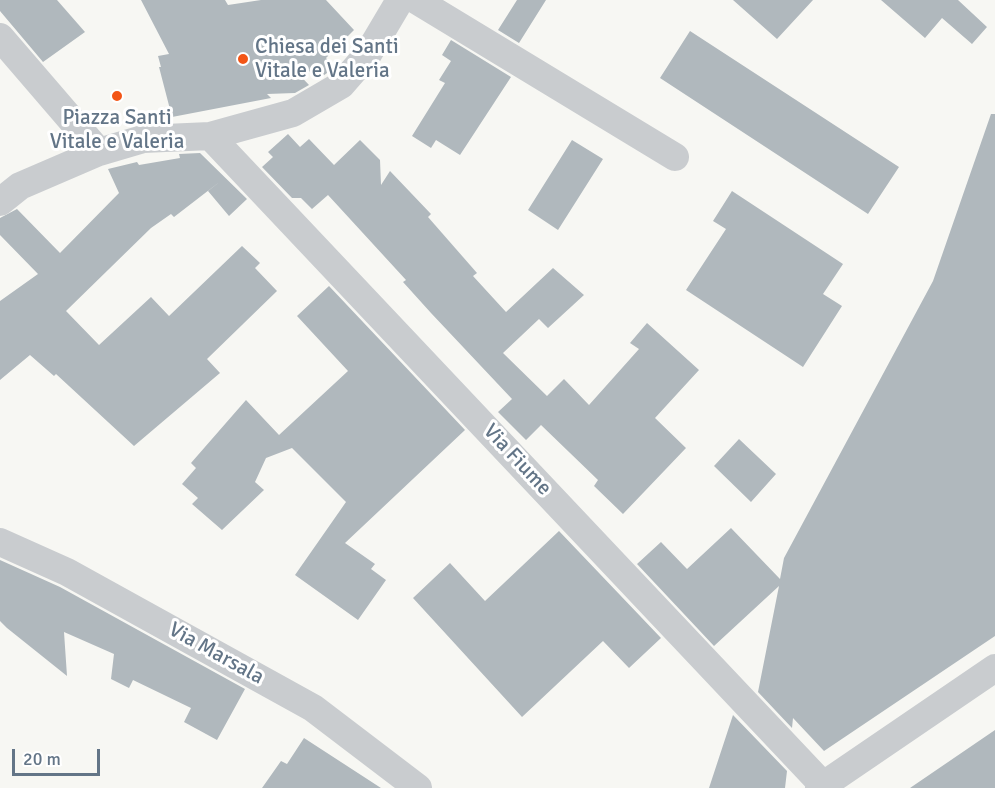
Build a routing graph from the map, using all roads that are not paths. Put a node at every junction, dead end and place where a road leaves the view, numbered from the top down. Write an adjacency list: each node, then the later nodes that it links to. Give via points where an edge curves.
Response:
1 (400, 0): 4 (street, via 368,54 341,85 293,113)
2 (416, 0): 6 (street)
3 (0, 38): 5 (street)
4 (210, 136): 5 (street, via 143,139); 10 (street, Via Fiume)
5 (99, 152): 7 (street, via 20,186)
6 (675, 157)
7 (2, 200)
8 (0, 542): 11 (street, Via Marsala, via 67,572 313,708)
9 (995, 668): 10 (street)
10 (821, 787)
11 (418, 788)

